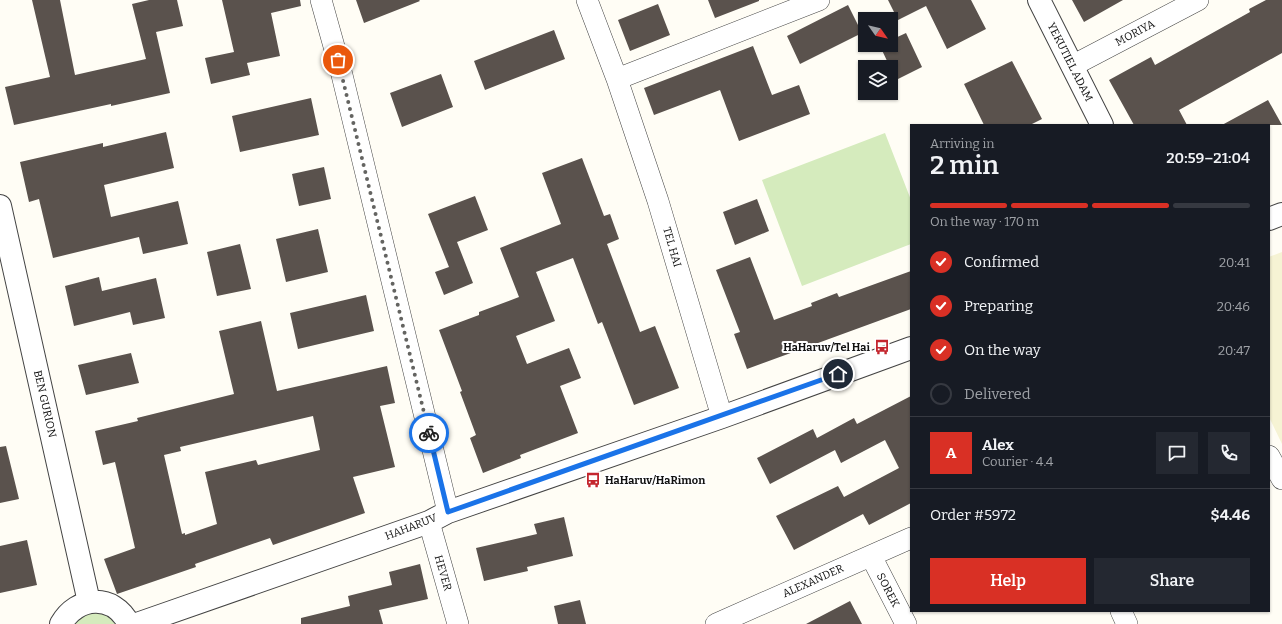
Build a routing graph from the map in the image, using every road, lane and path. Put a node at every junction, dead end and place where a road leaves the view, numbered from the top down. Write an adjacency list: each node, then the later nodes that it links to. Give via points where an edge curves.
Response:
1 (322, 0): 18 (street)
2 (587, 0): 7 (street, TEL HAI)
3 (819, 0): 7 (street)
4 (1039, 0): 6 (street, YEKUTIEL ADAM)
5 (1198, 0): 6 (street, MORIYA)
6 (1072, 66): 8 (street, YEKUTIEL ADAM)
7 (617, 80): 13 (street, TEL HAI, via 658,201)
8 (1101, 124)
9 (0, 206): 22 (street, BEN GURION)
10 (1282, 214): 11 (street)
11 (1270, 219)
12 (910, 348): 13 (street, HAHARUV)
13 (722, 417): 18 (street, HAHARUV)
14 (1270, 458): 15 (street)
15 (1282, 479)
16 (1282, 485): 17 (street)
17 (1270, 491)
18 (448, 512): 19 (street, HAHARUV)
19 (429, 522): 26 (street, HAHARUV); 27 (street, HEVER)
20 (910, 538): 21 (street, ALEXANDER)
21 (871, 556): 28 (street, ALEXANDER); 29 (street, SOREK)
22 (89, 602): 24 (street, via 77,606 66,615); 25 (street, via 109,605 118,610)
23 (1121, 612): 30 (street)
24 (61, 624)
25 (129, 624)
26 (137, 624)
27 (458, 624)
28 (716, 624)
29 (906, 624)
30 (1127, 624)

